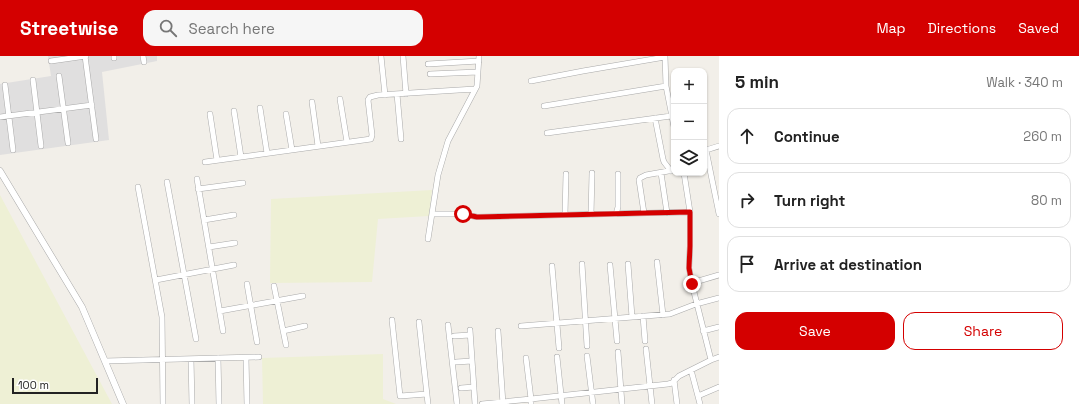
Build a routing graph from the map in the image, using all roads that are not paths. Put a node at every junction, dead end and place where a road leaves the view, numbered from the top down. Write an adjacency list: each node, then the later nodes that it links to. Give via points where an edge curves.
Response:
1 (86, 56): 5 (street); 22 (street)
2 (381, 56): 19 (street)
3 (403, 56): 18 (street)
4 (665, 57): 13 (street); 15 (street)
5 (60, 58): 7 (street)
6 (479, 59): 8 (street); 9 (street)
7 (51, 61)
8 (428, 64)
9 (478, 72): 10 (street); 16 (street)
10 (430, 74)
11 (59, 76): 25 (street)
12 (32, 80): 27 (street)
13 (531, 81)
14 (5, 85): 30 (street)
15 (666, 86): 23 (street); 31 (street)
16 (475, 89): 18 (street); 66 (street, via 449,136 438,175)
17 (397, 94): 18 (street); 19 (street); 36 (street)
18 (406, 94)
19 (385, 95): 37 (street, via 373,96 368,100 371,139)
20 (340, 99): 37 (street)
21 (312, 102): 40 (street)
22 (92, 105): 25 (street); 35 (street)
23 (544, 106)
24 (260, 108): 45 (street)
25 (64, 109): 27 (street); 38 (street)
26 (234, 111): 46 (street)
27 (36, 112): 30 (street); 39 (street)
28 (210, 114): 48 (street)
29 (286, 114): 44 (street)
30 (9, 116): 32 (street); 43 (street)
31 (671, 116): 33 (street)
32 (0, 117)
33 (655, 118): 34 (street); 50 (street, via 664,162)
34 (547, 133)
35 (96, 139)
36 (401, 139)
37 (347, 142): 40 (street)
38 (68, 143)
39 (41, 146)
40 (318, 146): 44 (street)
41 (719, 146): 42 (street)
42 (707, 149)
43 (14, 150)
44 (292, 150): 45 (street)
45 (267, 153): 46 (street)
46 (241, 157): 48 (street)
47 (707, 159): 69 (street)
48 (217, 160): 49 (street)
49 (204, 162)
50 (671, 168)
51 (671, 170): 54 (street)
52 (0, 171): 131 (street, via 82,307)
53 (592, 173): 67 (street)
54 (661, 173): 64 (street, via 644,176 639,180); 65 (street)
55 (566, 174): 71 (street)
56 (618, 174): 68 (street)
57 (684, 176): 63 (street)
58 (197, 179): 62 (street)
59 (167, 182): 83 (street)
60 (242, 183): 62 (street)
61 (138, 187): 85 (street)
62 (198, 189): 72 (street)
63 (690, 212): 65 (street); 87 (street, via 689,268)
64 (644, 213): 65 (street); 68 (street)
65 (667, 213)
66 (432, 214): 71 (street, via 463,214 477,217); 73 (street)
67 (591, 214): 68 (street); 71 (street)
68 (616, 214)
69 (719, 214)
70 (234, 215): 72 (street)
71 (565, 215)
72 (204, 220): 75 (street)
73 (428, 239)
74 (234, 243): 75 (street)
75 (209, 247): 82 (street)
76 (657, 262): 95 (street)
77 (582, 264): 100 (street)
78 (628, 264): 97 (street)
79 (234, 265): 82 (street)
80 (610, 265): 98 (street)
81 (552, 266): 102 (street)
82 (213, 269): 83 (street); 94 (street)
83 (184, 274): 85 (street); 112 (street)
84 (719, 275): 87 (street)
85 (156, 280): 129 (street, via 162,316)
86 (247, 284): 93 (street)
87 (692, 284): 92 (street)
88 (274, 286): 91 (street)
89 (303, 296): 91 (street)
90 (719, 298): 92 (street)
91 (277, 301): 93 (street); 107 (street)
92 (696, 304): 95 (street); 109 (street)
93 (251, 306): 94 (street); 115 (street)
94 (220, 311): 110 (street)
95 (663, 315): 96 (street)
96 (643, 316): 97 (street); 114 (street)
97 (632, 317): 98 (street)
98 (615, 319): 100 (street); 113 (street)
99 (392, 320): 142 (street, via 400,396)
100 (586, 321): 102 (street); 117 (street)
101 (419, 322): 142 (street)
102 (557, 324): 105 (street); 118 (street)
103 (448, 325): 153 (street)
104 (305, 326): 107 (street)
105 (521, 326)
106 (719, 327): 109 (street)
107 (283, 331): 116 (street)
108 (498, 331): 146 (street)
109 (703, 331): 130 (street)
110 (223, 332)
111 (454, 336): 132 (street, via 470,332)
112 (196, 339)
113 (617, 341)
114 (645, 341)
115 (257, 342)
116 (286, 344)
117 (587, 346)
118 (559, 348)
119 (646, 349): 136 (street)
120 (618, 352): 140 (street)
121 (587, 356): 141 (street)
122 (259, 357): 126 (street)
123 (557, 357): 143 (street)
124 (719, 357): 130 (street)
125 (218, 358): 126 (street); 128 (street); 150 (street)
126 (246, 358): 151 (street)
127 (526, 358): 145 (street)
128 (191, 359): 129 (street); 149 (street)
129 (163, 360): 131 (street); 148 (street)
130 (711, 360): 134 (street)
131 (105, 361): 147 (street)
132 (472, 361): 133 (street); 137 (street)
133 (456, 362)
134 (691, 370): 135 (street); 144 (street)
135 (674, 380): 136 (street, via 668,384); 160 (street)
136 (650, 386): 140 (street); 159 (street)
137 (474, 387): 139 (street); 154 (street)
138 (719, 387): 144 (street)
139 (461, 388)
140 (621, 389): 141 (street); 158 (street)
141 (591, 392): 143 (street); 157 (street)
142 (427, 394): 152 (street)
143 (561, 395): 145 (street); 156 (street)
144 (698, 396): 161 (street)
145 (531, 402): 146 (street)
146 (503, 403): 155 (street)
147 (123, 404)
148 (163, 404)
149 (192, 404)
150 (219, 404)
151 (247, 404)
152 (428, 404)
153 (457, 404)
154 (475, 404)
155 (482, 404)
156 (562, 404)
157 (592, 404)
158 (622, 404)
159 (652, 404)
160 (677, 404)
161 (700, 404)

